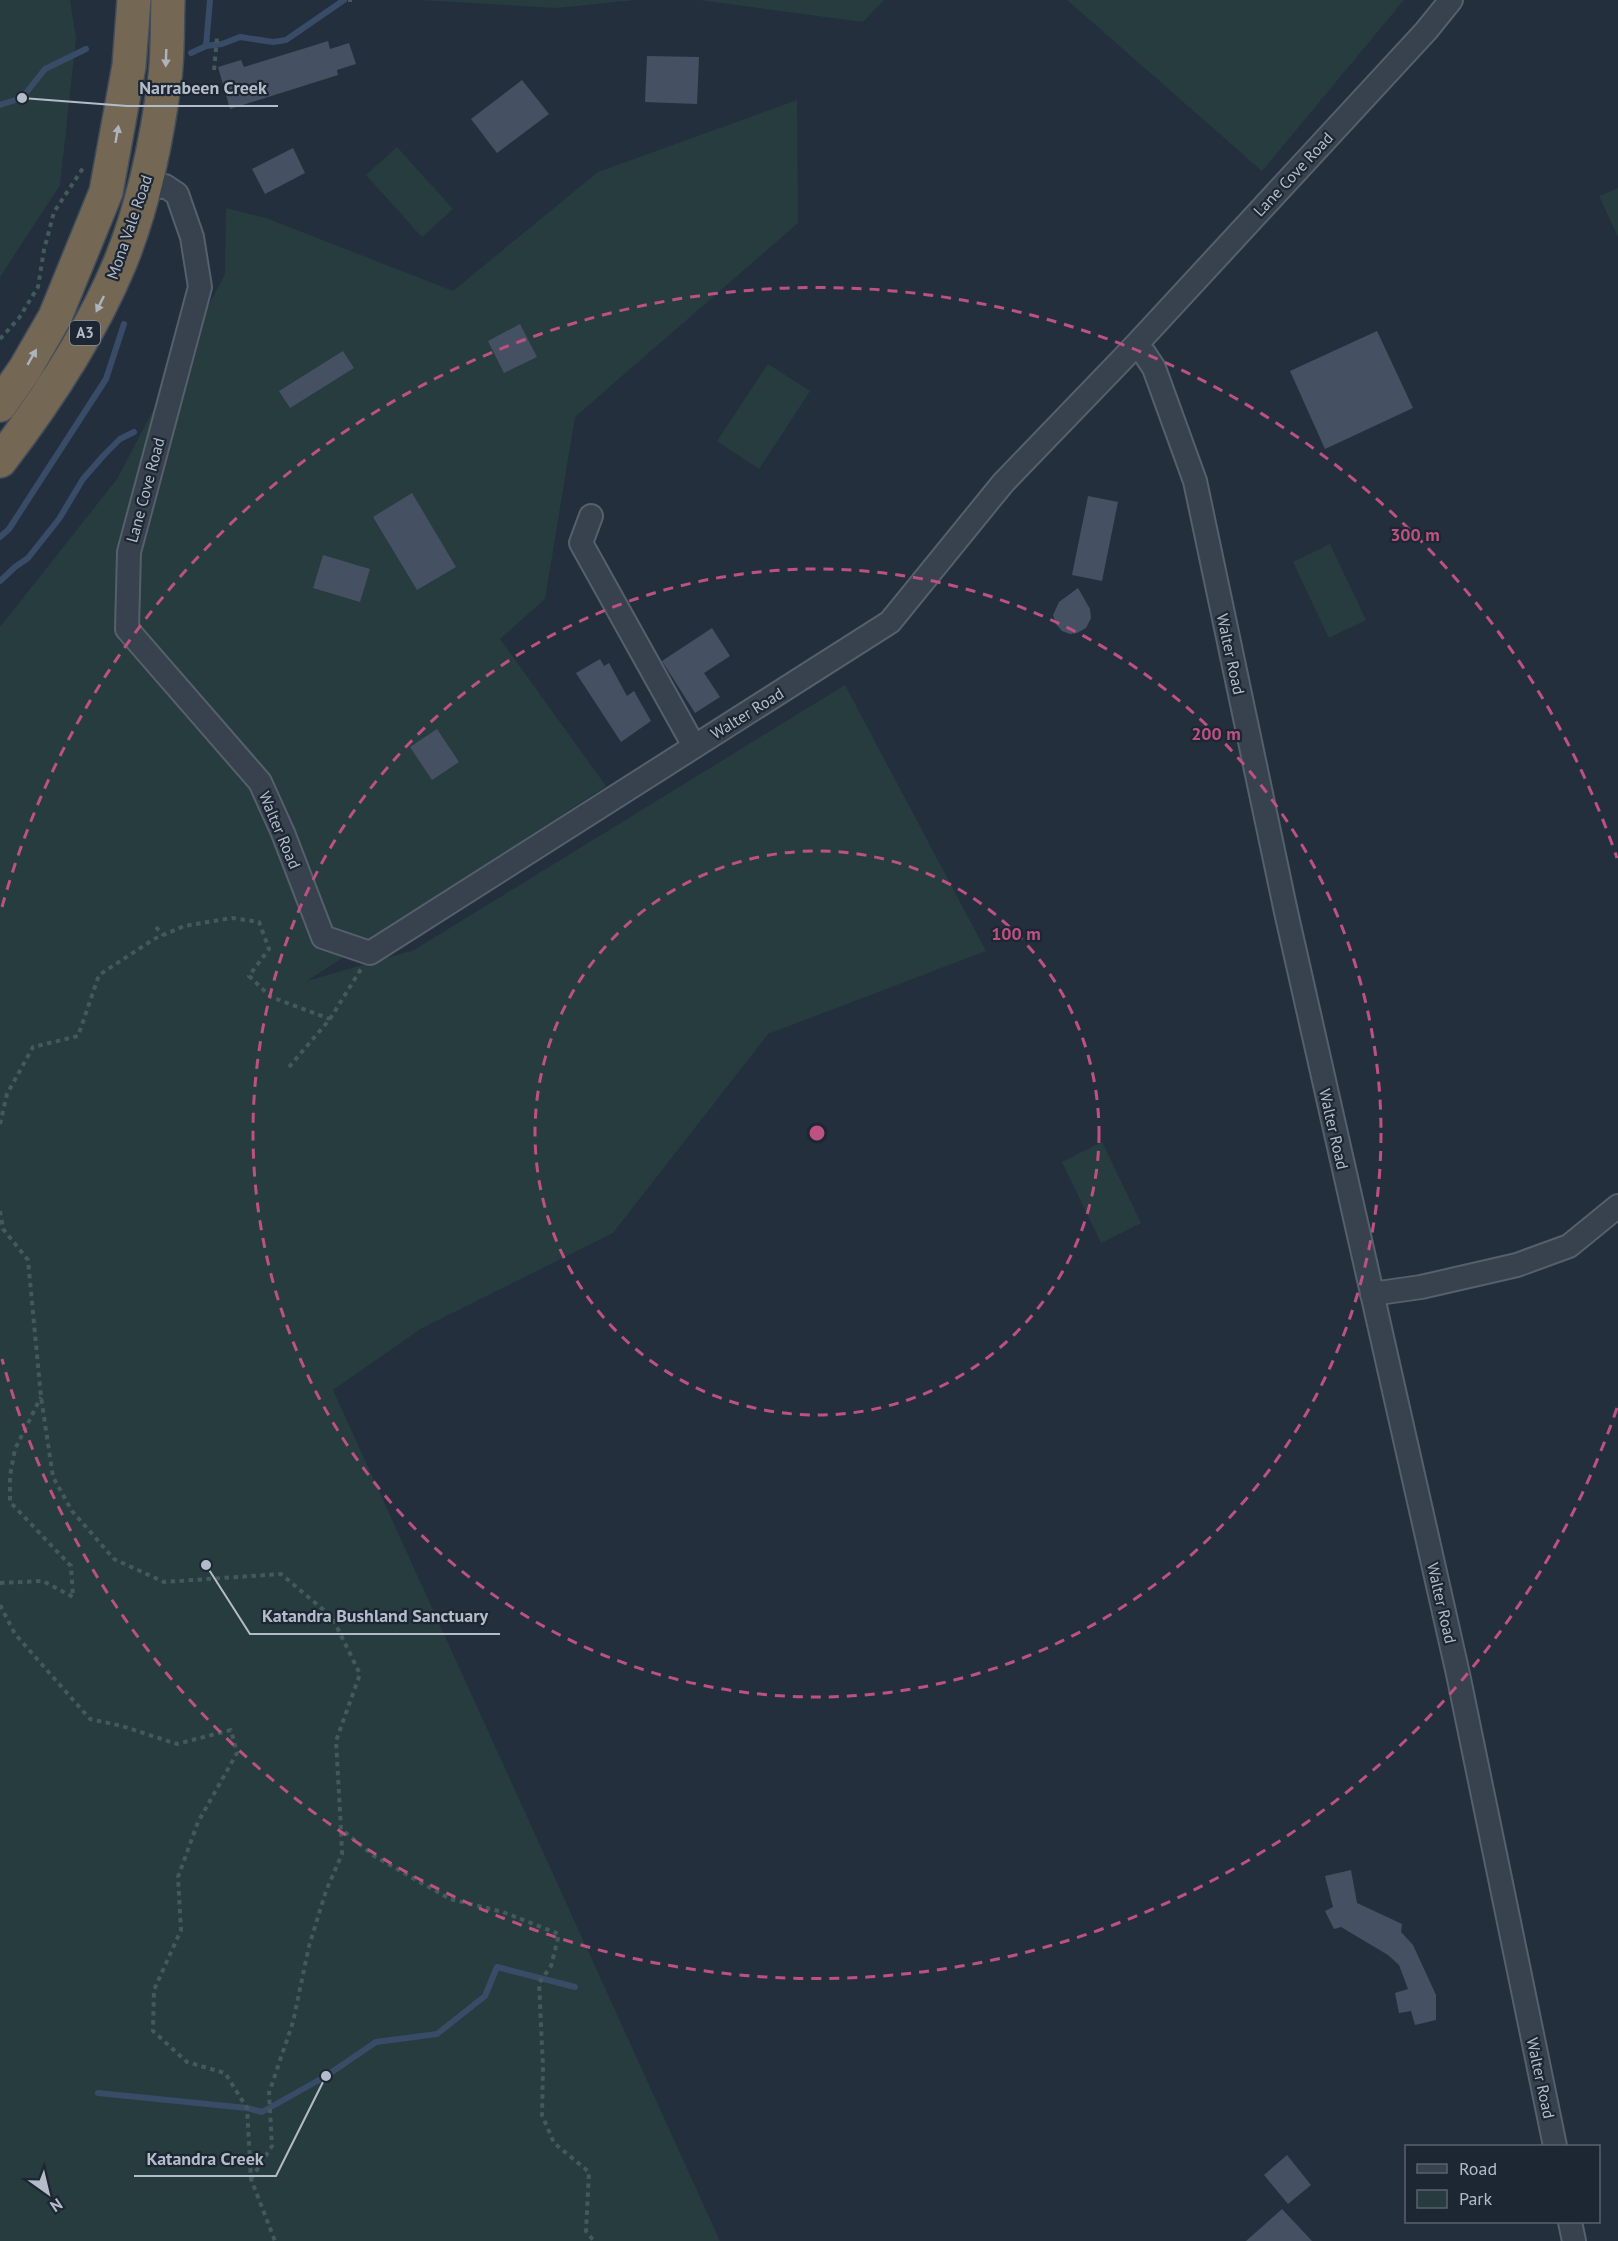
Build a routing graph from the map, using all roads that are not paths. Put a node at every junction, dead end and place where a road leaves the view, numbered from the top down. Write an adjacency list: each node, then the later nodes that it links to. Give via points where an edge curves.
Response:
1 (134, 0): 6 (highway, Mona Vale Road / A3, one-way to 1, via 55,317 106,192 129,66)
2 (168, 0): 4 (highway, Mona Vale Road / A3, one-way to 4, via 165,75)
3 (1450, 0): 5 (street, Lane Cove Road, via 1426,31)
4 (143, 190): 7 (highway, Mona Vale Road / A3, one-way to 7, via 120,261 81,342 33,418); 10 (street, Lane Cove Road, via 165,186 177,194 192,237 200,287 129,552 127,629)
5 (1134, 347): 9 (street, Walter Road, via 1004,483 890,622); 12 (street, Walter Road, via 1144,353 1154,368 1195,481)
6 (0, 405)
7 (0, 461)
8 (591, 516): 9 (street, via 581,543)
9 (694, 746): 10 (street, Walter Road, via 370,952 323,937)
10 (260, 782)
11 (1618, 1206): 12 (street, via 1569,1246 1517,1265)
12 (1372, 1294): 13 (street, Walter Road, via 1458,1674)
13 (1555, 2145)
14 (1570, 2223): 15 (street)
15 (1574, 2241)

